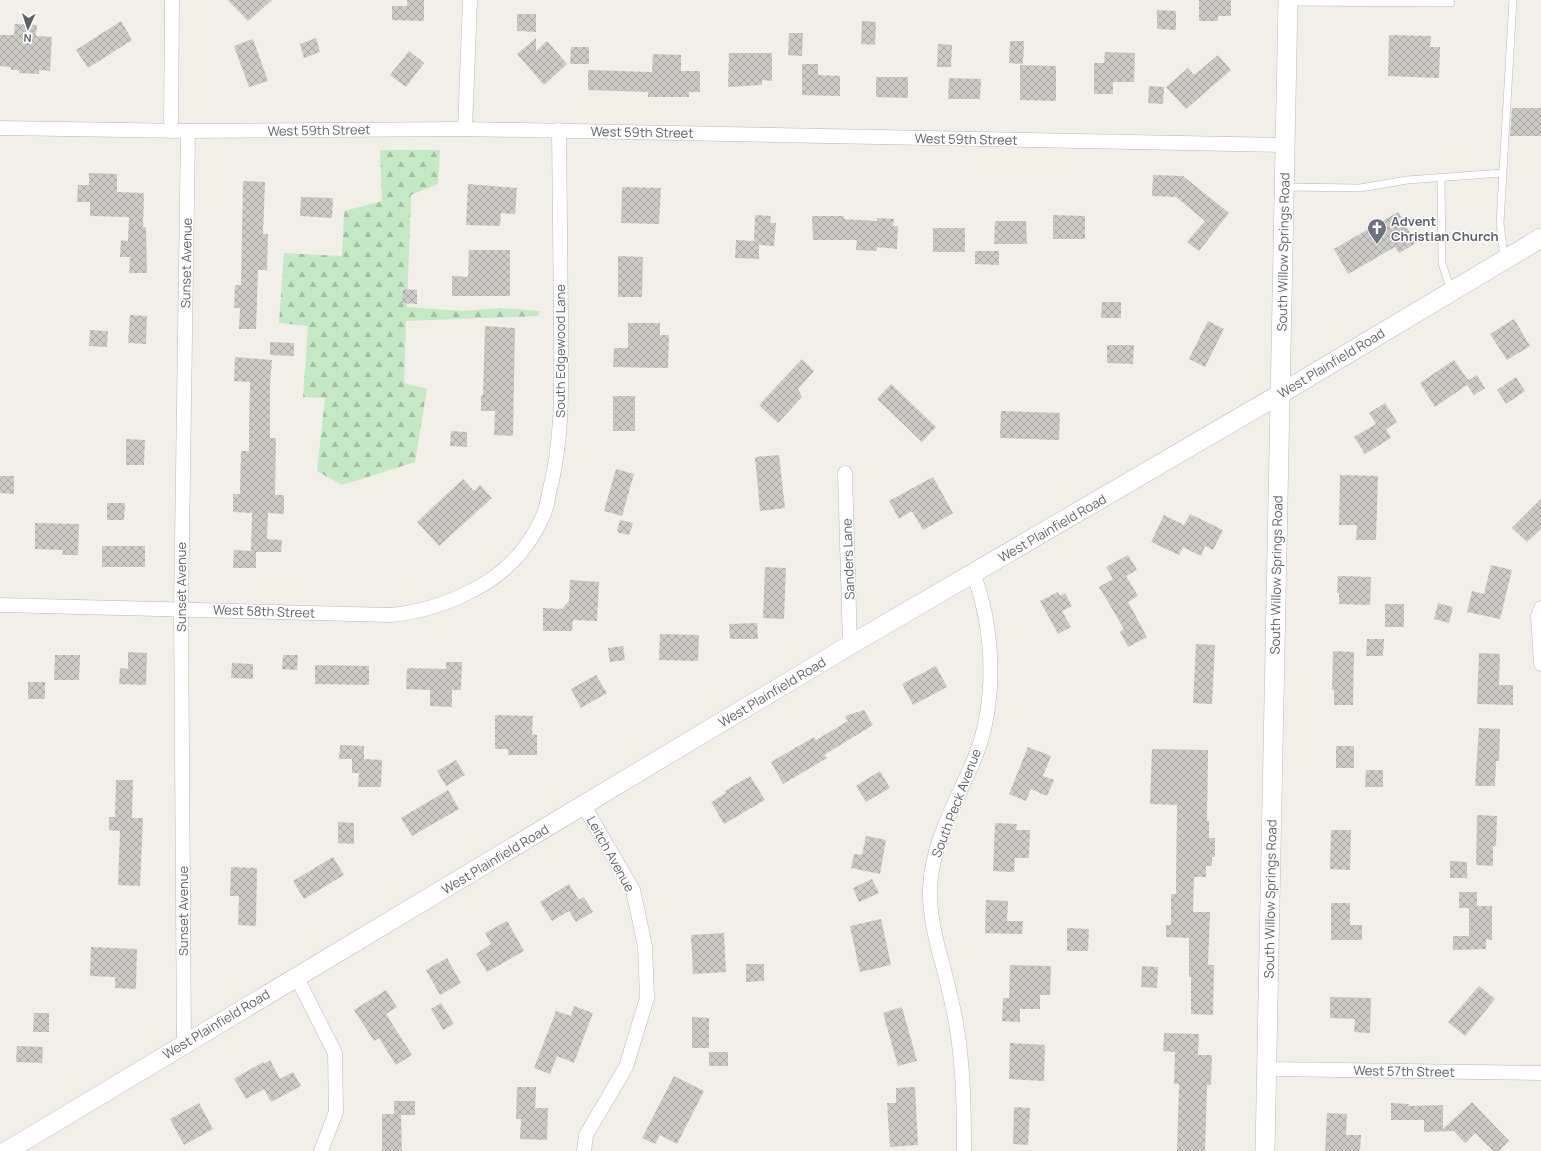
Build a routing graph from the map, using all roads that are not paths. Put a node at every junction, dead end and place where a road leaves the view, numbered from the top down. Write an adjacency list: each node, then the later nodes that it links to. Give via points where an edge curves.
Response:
1 (172, 0): 8 (street)
2 (470, 0): 7 (street)
3 (1513, 0): 12 (lane)
4 (1288, 1): 5 (lane); 11 (main road, South Willow Springs Road)
5 (1451, 3)
6 (0, 128): 8 (street, West 59th Street)
7 (465, 129): 9 (street, West 59th Street); 10 (street, West 59th Street)
8 (171, 130): 10 (street, West 59th Street)
9 (559, 130): 11 (street, West 59th Street); 20 (street, South Edgewood Lane, via 561,387 558,442 553,479 544,515 531,539)
10 (188, 131): 24 (street, Sunset Avenue)
11 (1285, 145): 14 (main road, South Willow Springs Road)
12 (1502, 173): 13 (lane); 16 (lane, via 1500,223)
13 (1441, 178): 14 (lane, via 1407,180 1360,188); 17 (lane, via 1442,263)
14 (1284, 186): 18 (main road, South Willow Springs Road)
15 (1541, 238): 16 (main road, West Plainfield Road)
16 (1504, 260): 17 (main road, West Plainfield Road)
17 (1451, 292): 18 (main road, West Plainfield Road)
18 (1280, 394): 21 (main road, West Plainfield Road); 30 (main road, South Willow Springs Road)
19 (845, 473): 25 (street, Sanders Lane)
20 (514, 561): 24 (street, West 58th Street, via 485,585 437,607 413,613 391,615)
21 (974, 573): 25 (main road, West Plainfield Road); 35 (street, South Peck Avenue, via 986,620 991,676 988,715 975,758 939,838 930,887 930,918 950,994 962,1065)
22 (0, 605): 24 (street, West 58th Street)
23 (1541, 608): 26 (street, via 1538,616)
24 (181, 609): 29 (street, Sunset Avenue)
25 (850, 645): 27 (main road, West Plainfield Road)
26 (1541, 664)
27 (584, 806): 28 (main road, West Plainfield Road); 34 (street, Leitch Avenue, via 633,890 645,946 647,998 626,1067 586,1135)
28 (296, 976): 29 (main road, West Plainfield Road); 33 (street, via 335,1053 336,1112)
29 (184, 1044): 32 (main road, West Plainfield Road)
30 (1266, 1069): 31 (street, West 57th Street); 36 (main road, South Willow Springs Road)
31 (1541, 1073)
32 (7, 1151)
33 (321, 1151)
34 (584, 1151)
35 (964, 1151)
36 (1265, 1151)

